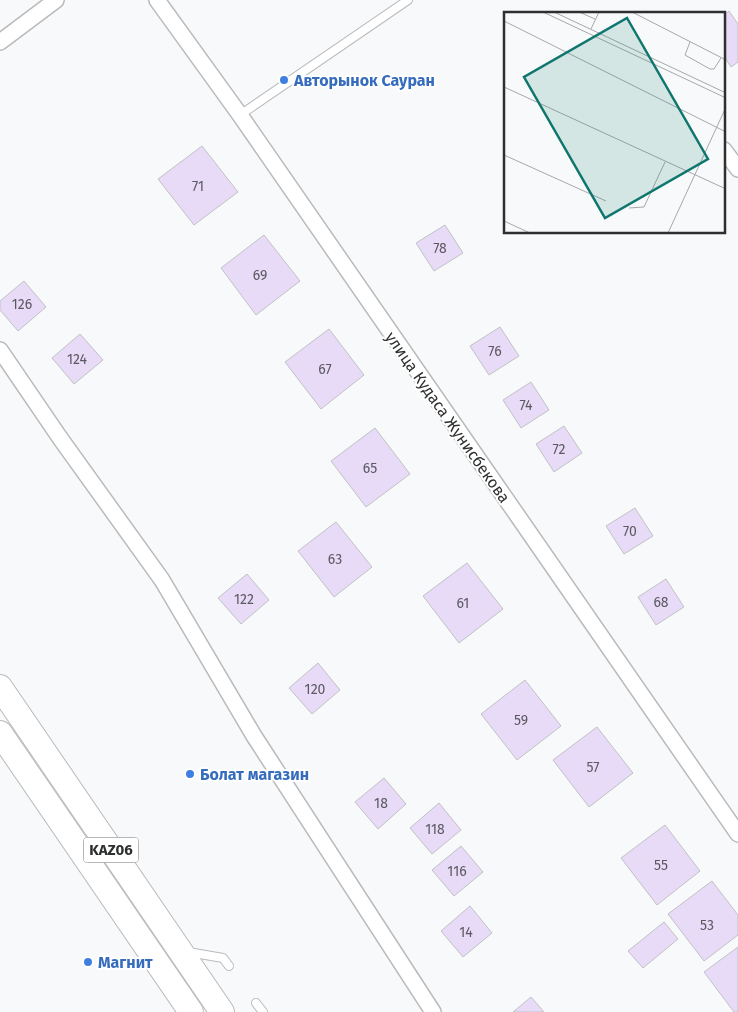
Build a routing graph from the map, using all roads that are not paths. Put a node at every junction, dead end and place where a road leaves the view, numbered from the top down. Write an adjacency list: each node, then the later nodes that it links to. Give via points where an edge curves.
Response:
1 (56, 0): 4 (street)
2 (157, 0): 5 (street, улица Кудаса Жунисбекова)
3 (408, 0): 5 (lane)
4 (0, 42)
5 (240, 115): 11 (street, улица Кудаса Жунисбекова)
6 (726, 153): 7 (street)
7 (738, 169)
8 (0, 350): 18 (street, via 162,580 254,736)
9 (0, 687): 12 (main road, KАZ06)
10 (0, 733): 15 (main road, KАZ06)
11 (738, 834)
12 (179, 950): 13 (lane, via 223,958); 16 (main road, KАZ06)
13 (229, 966)
14 (256, 1002): 17 (lane)
15 (191, 1012)
16 (222, 1012)
17 (263, 1012)
18 (433, 1012)

